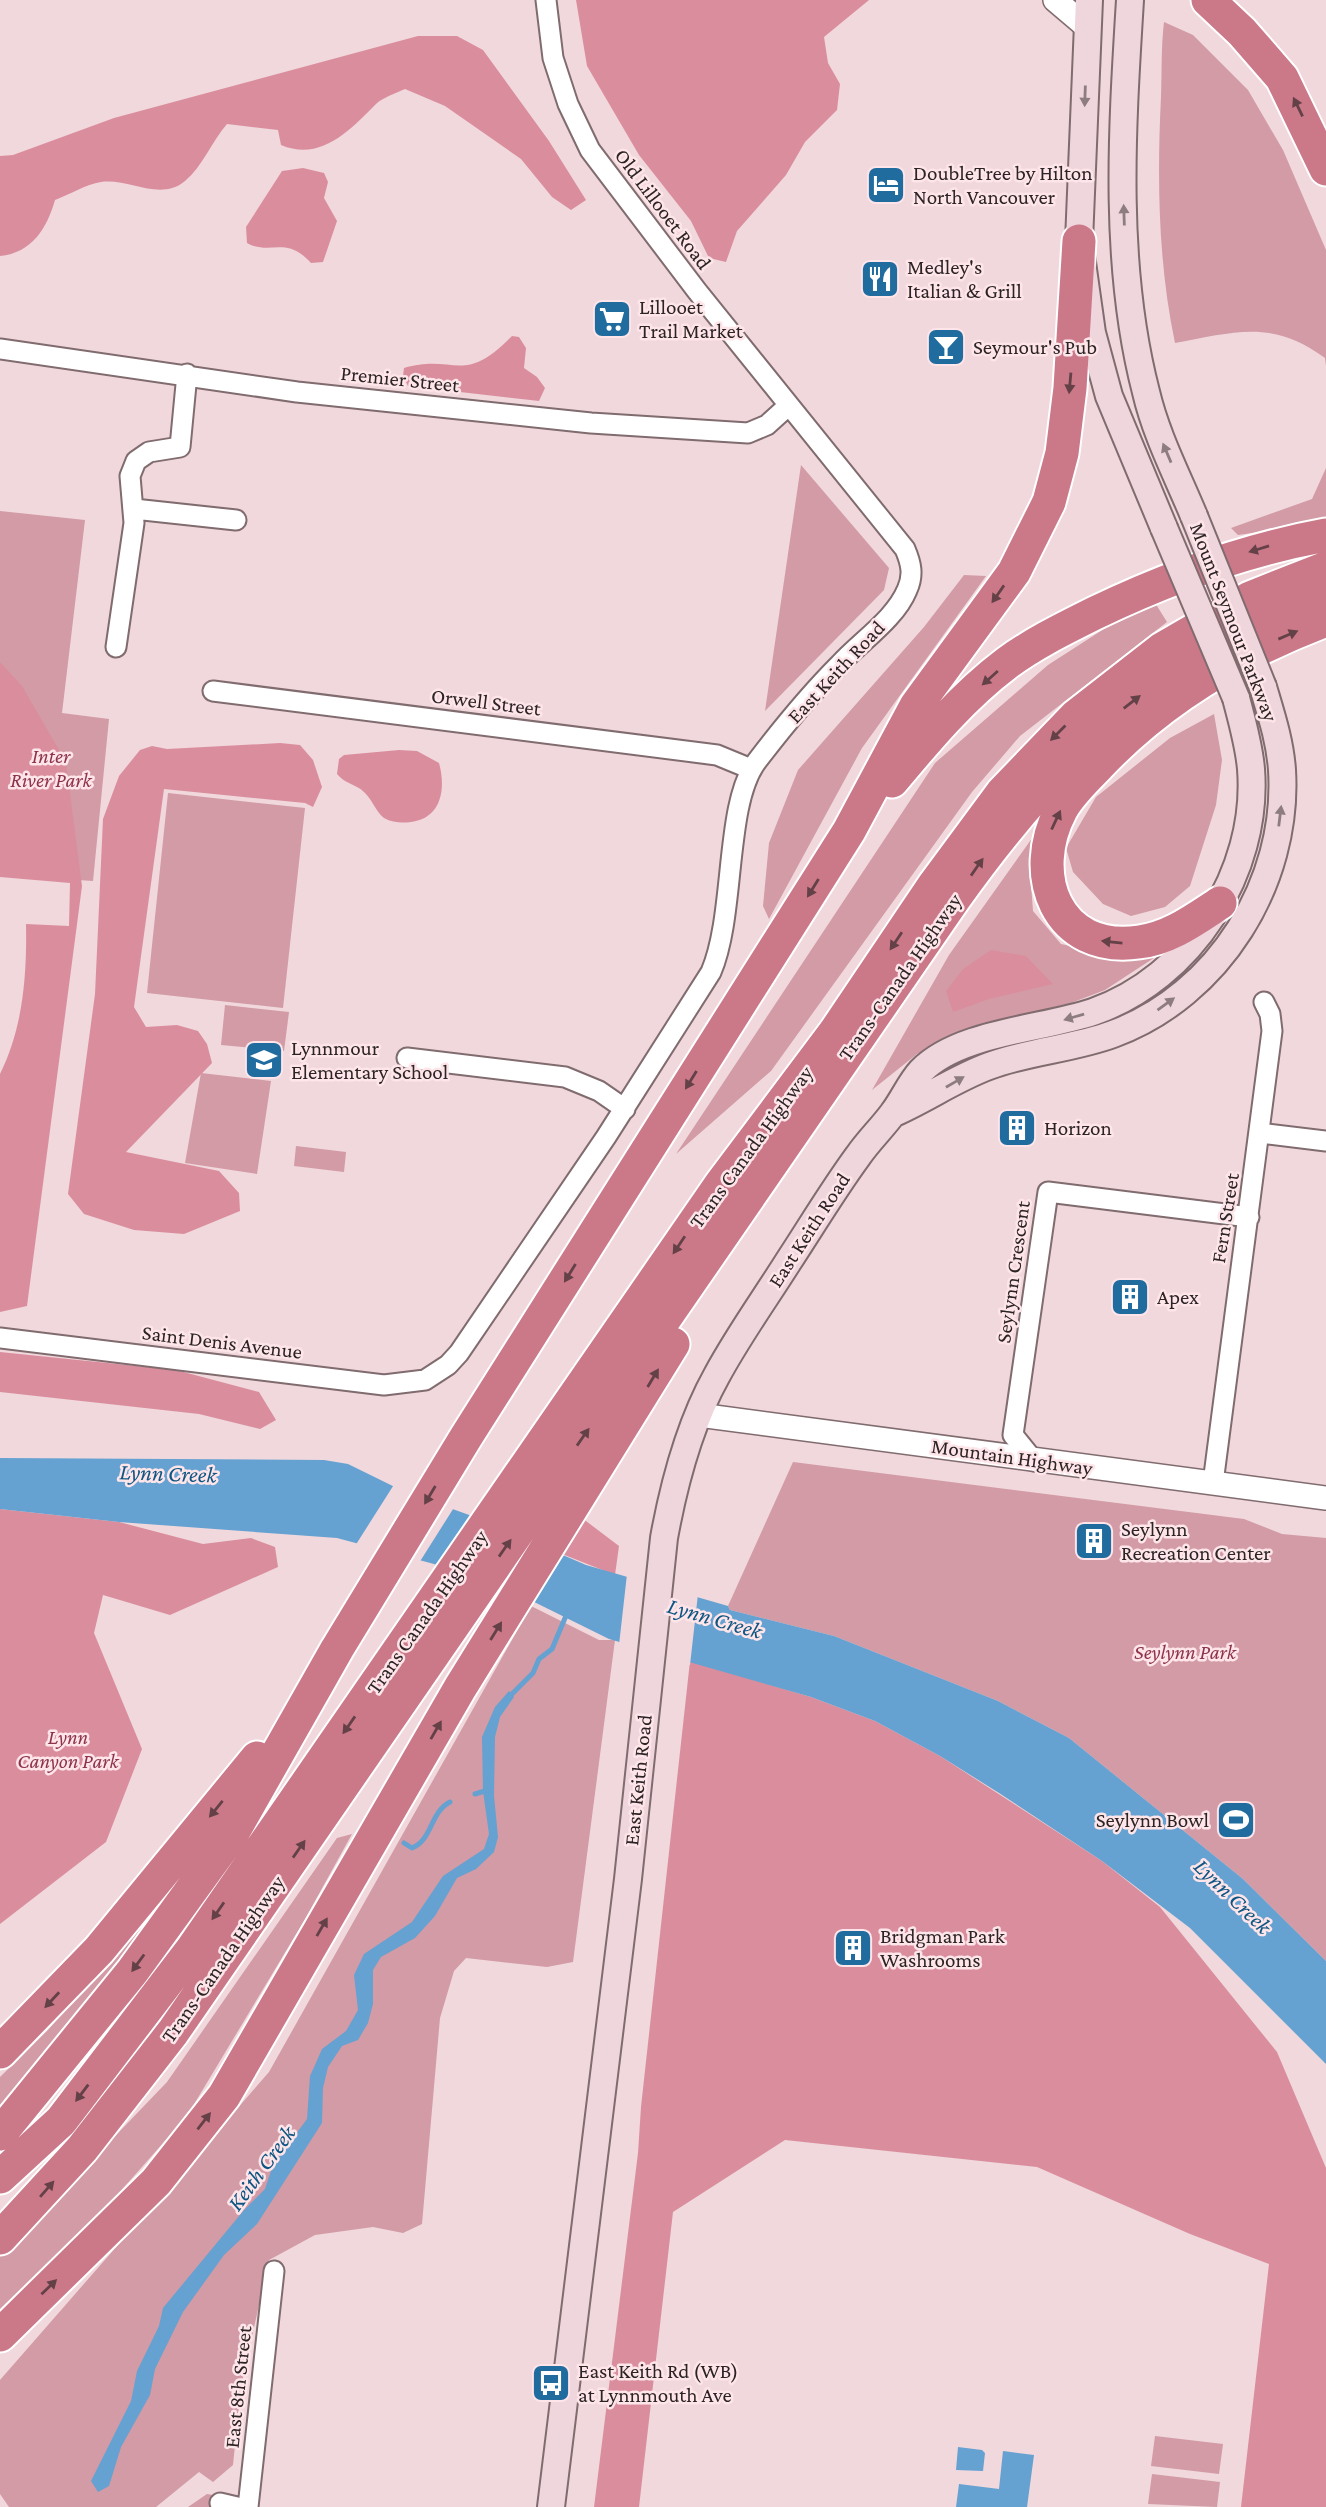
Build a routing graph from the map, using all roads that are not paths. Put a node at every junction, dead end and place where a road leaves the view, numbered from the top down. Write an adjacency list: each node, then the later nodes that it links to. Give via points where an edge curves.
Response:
1 (546, 0): 11 (street, Old Lillooet Road, via 554,58 568,104 590,150)
2 (1055, 0): 6 (street)
3 (1089, 0): 6 (main road, Mount Seymour Parkway)
4 (1129, 0): 29 (main road, Mount Seymour Parkway, one-way to 4, bridge, via 993,1064 1113,1034 1144,1020 1206,974 1248,917 1261,890 1281,815 1281,758 1263,687 1146,394 1126,283 1123,199)
5 (1202, 3): 7 (highway, one-way to 5, via 1282,78 1242,32)
6 (1088, 27): 8 (main road, Mount Seymour Parkway, one-way to 8)
7 (1326, 169)
8 (1079, 241): 22 (highway, one-way to 22, via 1070,388 1062,453 1049,502 1014,572 916,706); 23 (main road, Mount Seymour Parkway, bridge, via 1092,333 1109,396 1236,698 1251,768 1250,813)
9 (0, 349): 10 (street, Premier Street)
10 (187, 374): 11 (street, Premier Street, via 297,392 592,423 739,433 767,425); 12 (street, via 180,447 149,452 136,461 130,476)
11 (788, 406): 15 (street, Old Lillooet Road)
12 (134, 509): 13 (street); 19 (street)
13 (236, 520)
14 (1326, 535): 22 (highway, one-way to 22, via 1274,544 1194,569 1047,638 1007,663 944,719)
15 (905, 549): 21 (street, East Keith Road, via 911,579 901,601 786,724)
16 (1326, 568): 25 (highway, Trans-Canada Highway, one-way to 25, via 1208,620 1151,657 1076,716 1037,754 967,838)
17 (1326, 594): 27 (highway, Trans-Canada Highway, one-way to 17, via 987,852 1054,771 1093,734 1176,670 1260,620)
18 (1326, 620): 23 (highway, one-way to 18, via 1157,939 1117,943 1088,936 1066,918 1048,886 1046,847 1052,827 1077,788 1147,720 1227,666)
19 (116, 648)
20 (213, 691): 21 (street, Orwell Street, via 717,755)
21 (751, 769): 28 (street, East Keith Road, via 739,816 718,955)
22 (849, 831): 43 (highway, one-way to 43, via 466,1437)
23 (1220, 903): 29 (main road, Mount Seymour Parkway, one-way to 29, via 1192,944 1149,984 1093,1012 970,1043 922,1070)
24 (1264, 1003): 30 (street, Fern Street, via 1272,1031)
25 (835, 1032): 40 (highway, Trans Canada Highway, one-way to 40, via 721,1184)
26 (407, 1058): 28 (street, via 565,1077 599,1091)
27 (825, 1086): 40 (highway, Trans-Canada Highway, one-way to 27); 49 (highway, one-way to 27, via 156,2182 224,2096 460,1688 580,1499)
28 (625, 1109): 34 (street, East Keith Road, via 505,1290 459,1353)
29 (894, 1113): 35 (main road, East Keith Road, via 857,1157 753,1316)
30 (1261, 1133): 31 (street); 32 (street, Fern Street)
31 (1326, 1141)
32 (1249, 1217): 36 (street, Seylynn Crescent, via 1048,1192); 39 (street, Fern Street)
33 (0, 1338): 34 (street, Saint Denis Avenue, via 384,1385 412,1384)
34 (437, 1373)
35 (699, 1415): 37 (street, Mountain Highway); 51 (main road, East Keith Road, via 673,1489 664,1538 628,1879)
36 (1013, 1435): 37 (street); 38 (street)
37 (986, 1454): 38 (street, Mountain Highway)
38 (1034, 1461): 39 (street, Mountain Highway)
39 (1213, 1483): 41 (street, Mountain Highway)
40 (532, 1484): 42 (highway, Trans Canada Highway)
41 (1326, 1498)
42 (413, 1657): 46 (highway, Trans Canada Highway, one-way to 46, via 61,2121); 47 (highway, Trans-Canada Highway, one-way to 42, via 82,2149 173,2032)
43 (320, 1679): 44 (highway, one-way to 44, via 99,1950); 45 (highway, one-way to 45, via 232,1834 132,1972)
44 (0, 2052)
45 (0, 2134)
46 (0, 2177)
47 (0, 2238)
48 (274, 2272): 50 (street, East 8th Street)
49 (0, 2334)
50 (248, 2507)
51 (551, 2507)

